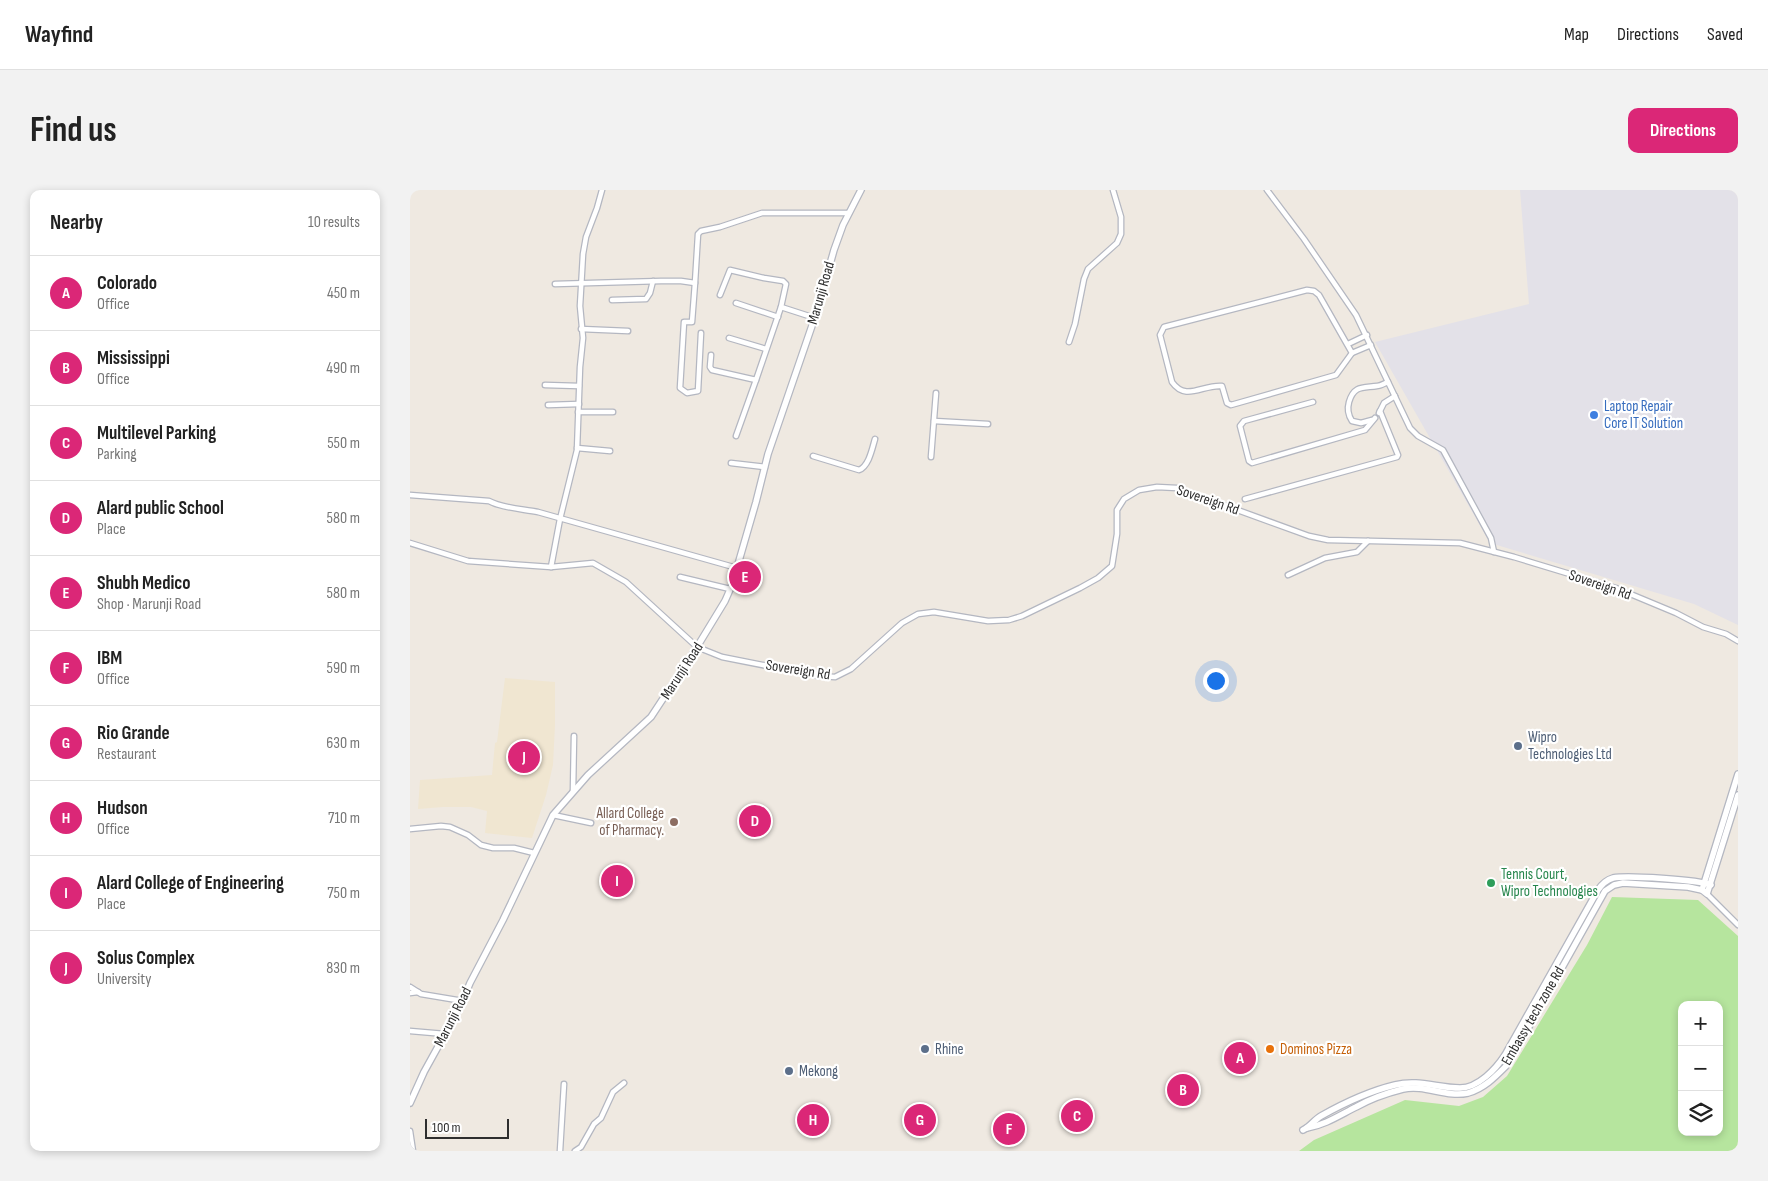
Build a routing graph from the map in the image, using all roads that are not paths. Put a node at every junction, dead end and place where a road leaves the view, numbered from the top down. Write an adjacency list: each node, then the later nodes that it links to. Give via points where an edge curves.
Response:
1 (602, 190): 7 (street, via 586,237)
2 (861, 190): 5 (street, Marunji Road)
3 (1113, 190): 21 (street, via 1122,217 1121,234 1117,243 1088,268)
4 (1267, 190): 19 (street, via 1323,266)
5 (849, 214): 8 (street, via 762,213 701,231 698,234); 15 (street, Marunji Road, via 834,250)
6 (653, 281): 7 (street); 8 (street); 11 (street, via 646,300)
7 (581, 282): 9 (street); 16 (street)
8 (695, 283): 18 (street, via 692,322 684,322 680,388 687,393 698,390)
9 (555, 284)
10 (720, 295): 13 (street, via 730,270 733,270 786,282)
11 (612, 300)
12 (736, 303): 14 (street)
13 (781, 307): 14 (street); 15 (street)
14 (778, 317): 24 (street)
15 (814, 318): 49 (street, Marunji Road)
16 (581, 329): 17 (street); 30 (street)
17 (628, 331)
18 (701, 333)
19 (1367, 335): 22 (street); 23 (street)
20 (729, 338): 24 (street)
21 (1069, 342)
22 (1348, 344): 25 (street); 25 (street, via 1319,295 1310,290 1164,328 1160,335 1176,389 1187,392 1222,386 1227,403 1231,405 1336,375)
23 (1371, 344): 25 (street); 28 (street)
24 (766, 349): 27 (street)
25 (1352, 353)
26 (711, 355): 27 (street, via 712,370)
27 (756, 380): 42 (street)
28 (1388, 382): 32 (street); 39 (street, via 1360,388 1348,406 1350,419 1355,423)
29 (545, 385): 30 (street)
30 (579, 386): 34 (street)
31 (936, 393): 40 (street)
32 (1394, 396): 36 (street, via 1384,403); 55 (street, via 1410,428 1444,450 1491,538)
33 (1313, 402): 39 (street, via 1244,421 1240,426 1249,461 1252,463 1365,430)
34 (579, 404): 35 (street); 37 (street)
35 (548, 405)
36 (1380, 411): 39 (street); 51 (street, via 1397,457)
37 (578, 412): 38 (street); 44 (street)
38 (613, 412)
39 (1375, 418)
40 (934, 421): 41 (street); 47 (street)
41 (988, 424)
42 (736, 436)
43 (875, 438): 46 (street, via 866,466 859,470)
44 (577, 448): 45 (street); 52 (street)
45 (610, 451)
46 (813, 456)
47 (931, 457)
48 (731, 463): 49 (street)
49 (765, 467): 57 (street, Marunji Road)
50 (410, 495): 52 (street, via 489,501 498,507 538,512)
51 (1245, 499)
52 (560, 519): 56 (street); 57 (street)
53 (1368, 541): 55 (street, Sovereign Rd, via 1460,543); 58 (street, via 1357,552 1324,558); 62 (street, Sovereign Rd, via 1308,536 1177,488 1148,488 1124,498 1117,510 1112,566 1098,578 1022,616 988,621 934,612 918,614 902,623 851,669 835,677 722,657)
54 (410, 543): 56 (street, via 468,560)
55 (1494, 552): 61 (street, Sovereign Rd, via 1616,588)
56 (551, 567): 62 (street, via 593,563 626,582)
57 (737, 568): 60 (street, Marunji Road)
58 (1288, 575)
59 (680, 577): 60 (street)
60 (730, 589): 62 (street, Marunji Road)
61 (1738, 641)
62 (697, 647): 65 (street, Marunji Road, via 651,717)
63 (574, 736): 65 (street)
64 (1738, 774): 71 (street)
65 (573, 791): 67 (street, Marunji Road)
66 (1738, 795): 71 (street)
67 (552, 815): 68 (street); 70 (street, Marunji Road)
68 (592, 823)
69 (410, 829): 70 (street, via 450,827 482,845)
70 (534, 853): 77 (street, Marunji Road)
71 (1708, 884): 72 (street); 83 (street, via 1620,877 1608,880 1598,890 1505,1055 1485,1078 1466,1088 1424,1083 1397,1084)
72 (1705, 892): 73 (street); 83 (street, Embassy tech zone Rd, via 1678,886 1614,885 1602,894 1508,1064 1491,1081 1459,1094 1403,1089)
73 (1738, 925)
74 (410, 987): 75 (street)
75 (418, 992): 76 (street); 77 (street)
76 (410, 993)
77 (463, 1000): 79 (street, Marunji Road)
78 (410, 1031): 79 (street)
79 (445, 1034): 82 (street, Marunji Road)
80 (624, 1083): 88 (street, via 613,1092 601,1118)
81 (564, 1084): 87 (street)
82 (410, 1103)
83 (1348, 1107): 84 (street, Embassy tech zone Rd, via 1318,1126)
84 (1305, 1129)
85 (410, 1132): 86 (street)
86 (414, 1151)
87 (560, 1151)
88 (575, 1151)

